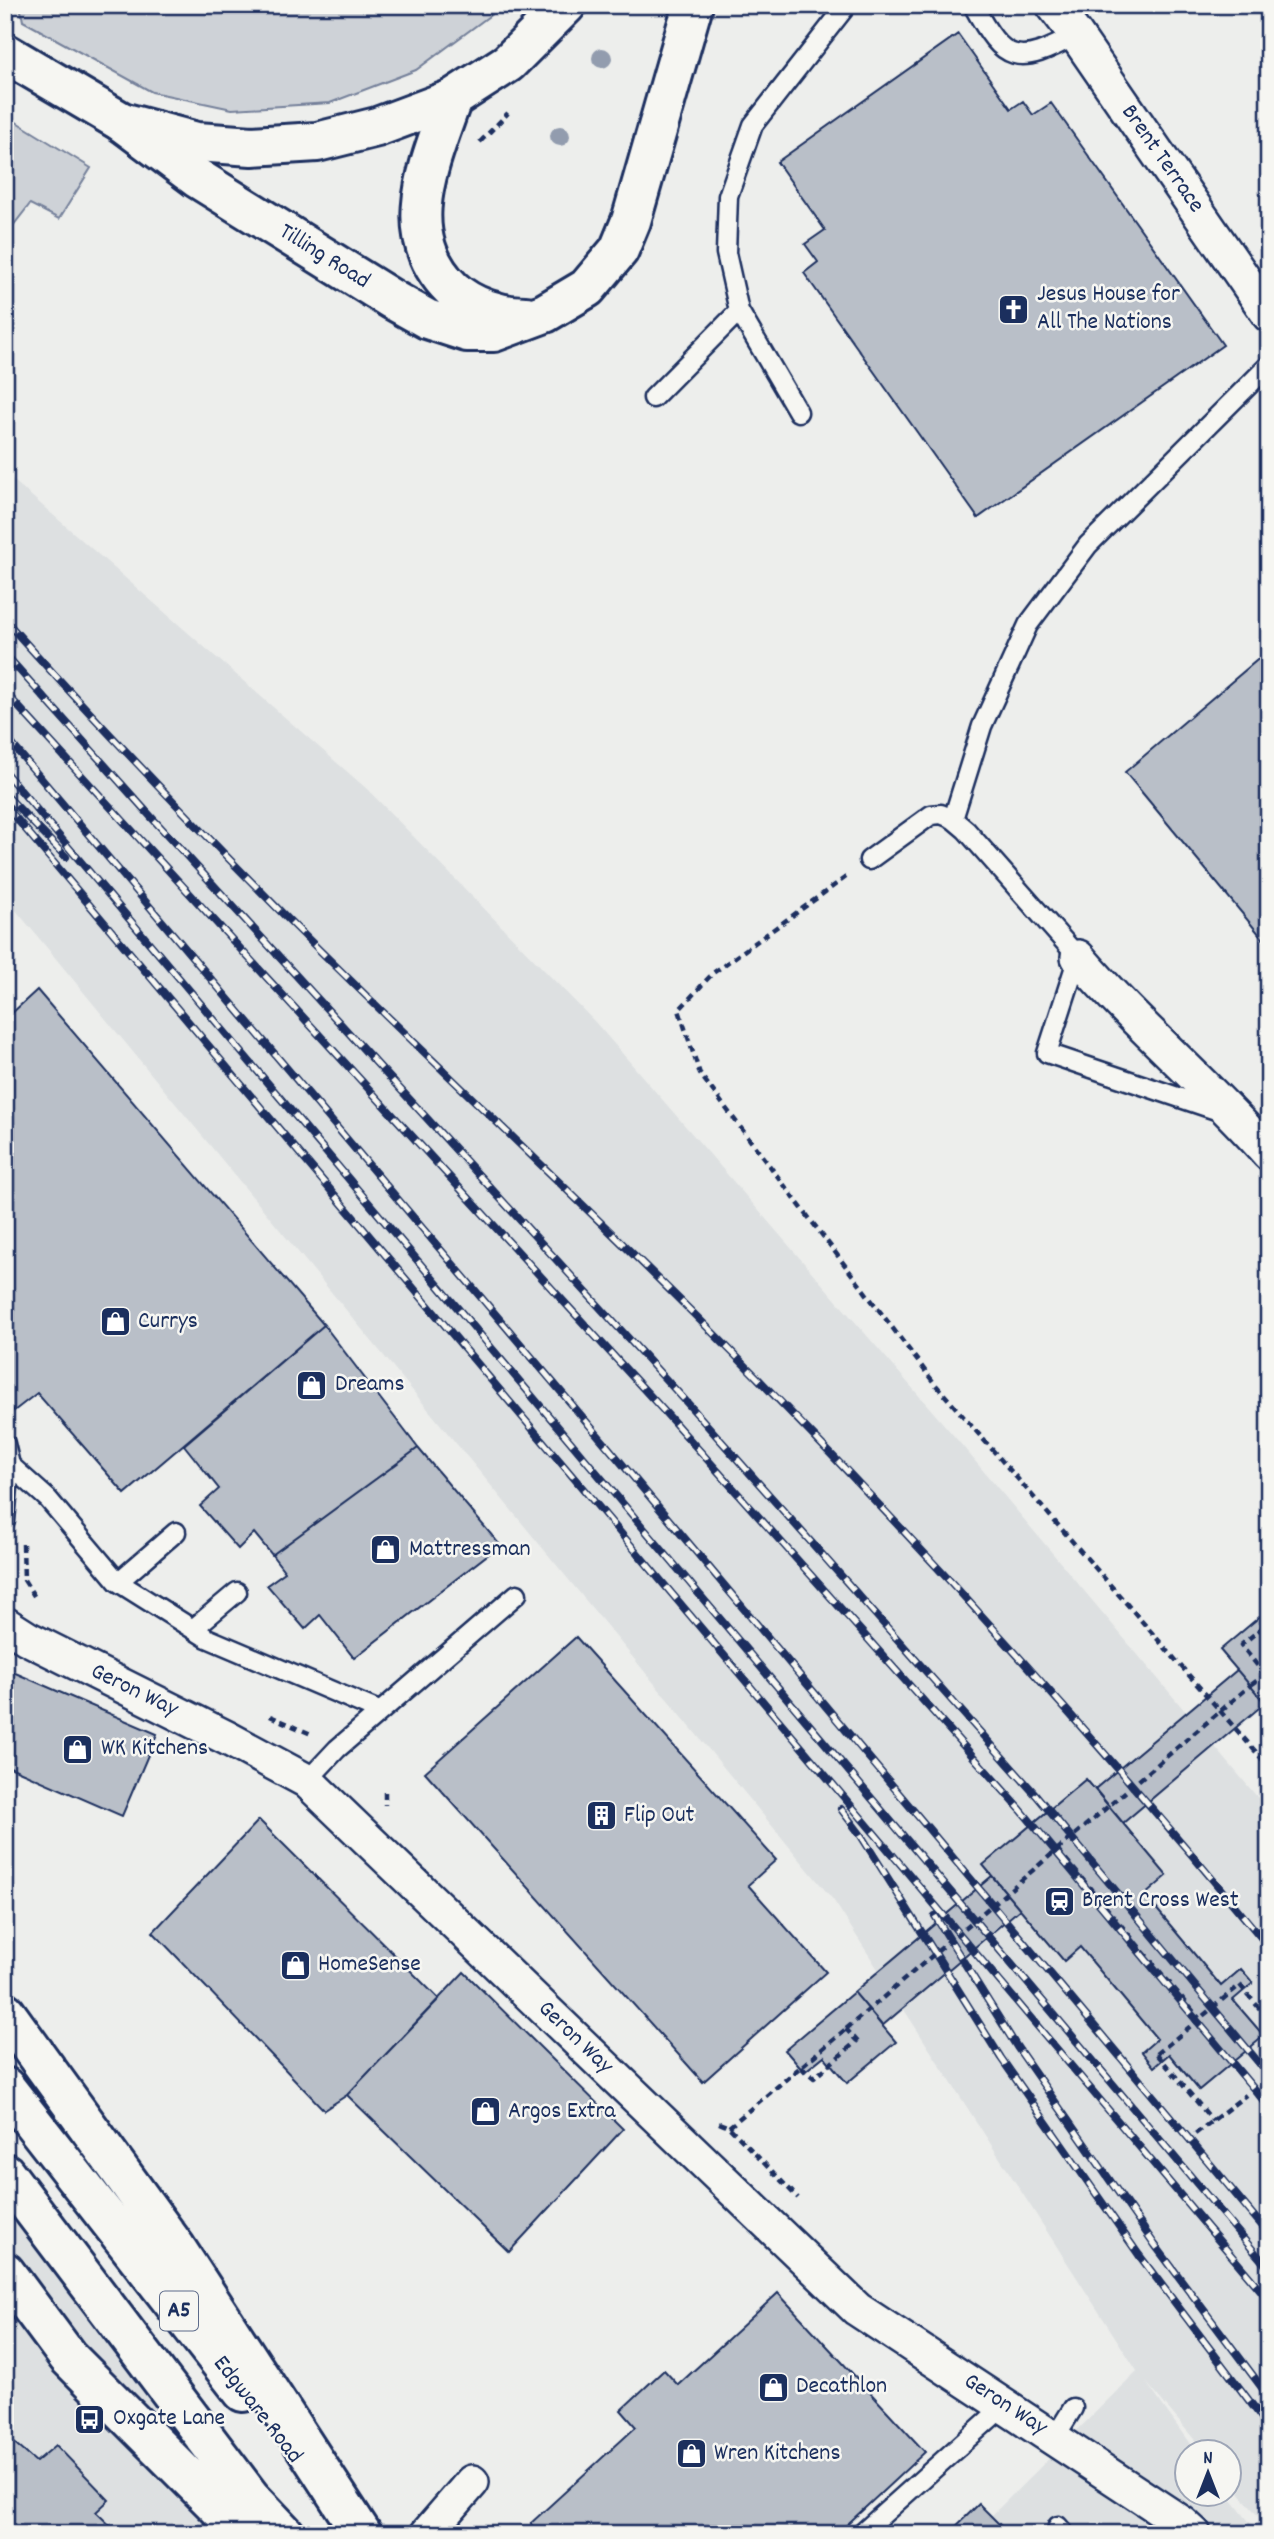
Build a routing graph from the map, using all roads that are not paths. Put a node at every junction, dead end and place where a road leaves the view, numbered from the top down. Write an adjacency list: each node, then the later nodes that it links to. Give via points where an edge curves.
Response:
1 (566, 5): 8 (main road, via 508,62)
2 (693, 5): 11 (main road, Tilling Road, via 620,250 587,288)
3 (847, 5): 10 (lane, via 753,125 727,196 726,253)
4 (973, 5): 6 (lane, via 989,35 1002,50 1015,55 1049,49)
5 (1053, 5): 6 (street, Brent Terrace)
6 (1076, 35): 12 (street, Brent Terrace)
7 (5, 53): 9 (main road)
8 (452, 99): 9 (main road, via 377,127 317,142 252,146 197,142); 11 (main road, Tilling Road, via 423,188 421,221 426,252 443,281 464,300 510,315)
9 (122, 122): 11 (main road, Tilling Road, via 197,178 427,319 467,331 494,332)
10 (739, 311): 14 (lane); 15 (lane)
11 (545, 313)
12 (1269, 315)
13 (1269, 365): 16 (lane, via 1088,545 1028,625 982,726)
14 (653, 398)
15 (798, 412)
16 (953, 819): 17 (lane, via 930,815); 18 (lane)
17 (869, 860)
18 (1078, 957): 19 (street); 19 (lane, via 1047,1053)
19 (1235, 1116): 20 (street)
20 (1269, 1154)
21 (5, 1444): 22 (lane)
22 (10, 1465): 23 (lane); 25 (lane, via 48,1499)
23 (5, 1521)
24 (176, 1532): 25 (lane)
25 (118, 1582): 29 (lane)
26 (237, 1592): 29 (lane)
27 (517, 1594): 30 (lane)
28 (5, 1624): 31 (street, Geron Way)
29 (193, 1629): 30 (lane)
30 (379, 1711): 31 (lane)
31 (307, 1781): 36 (street, Geron Way, via 857,2309)
32 (5, 2011): 43 (main road, via 176,2248)
33 (5, 2087): 42 (main road, Edgware Road / A5)
34 (5, 2173): 41 (main road, A5, via 250,2497)
35 (5, 2272): 40 (main road, via 68,2357)
36 (1004, 2406): 38 (street, Geron Way); 45 (lane)
37 (1073, 2408): 38 (lane)
38 (1055, 2437): 46 (street, Geron Way)
39 (472, 2482): 44 (street)
40 (245, 2534)
41 (285, 2534)
42 (355, 2534)
43 (362, 2534)
44 (427, 2534)
45 (861, 2534)
46 (1194, 2534)

